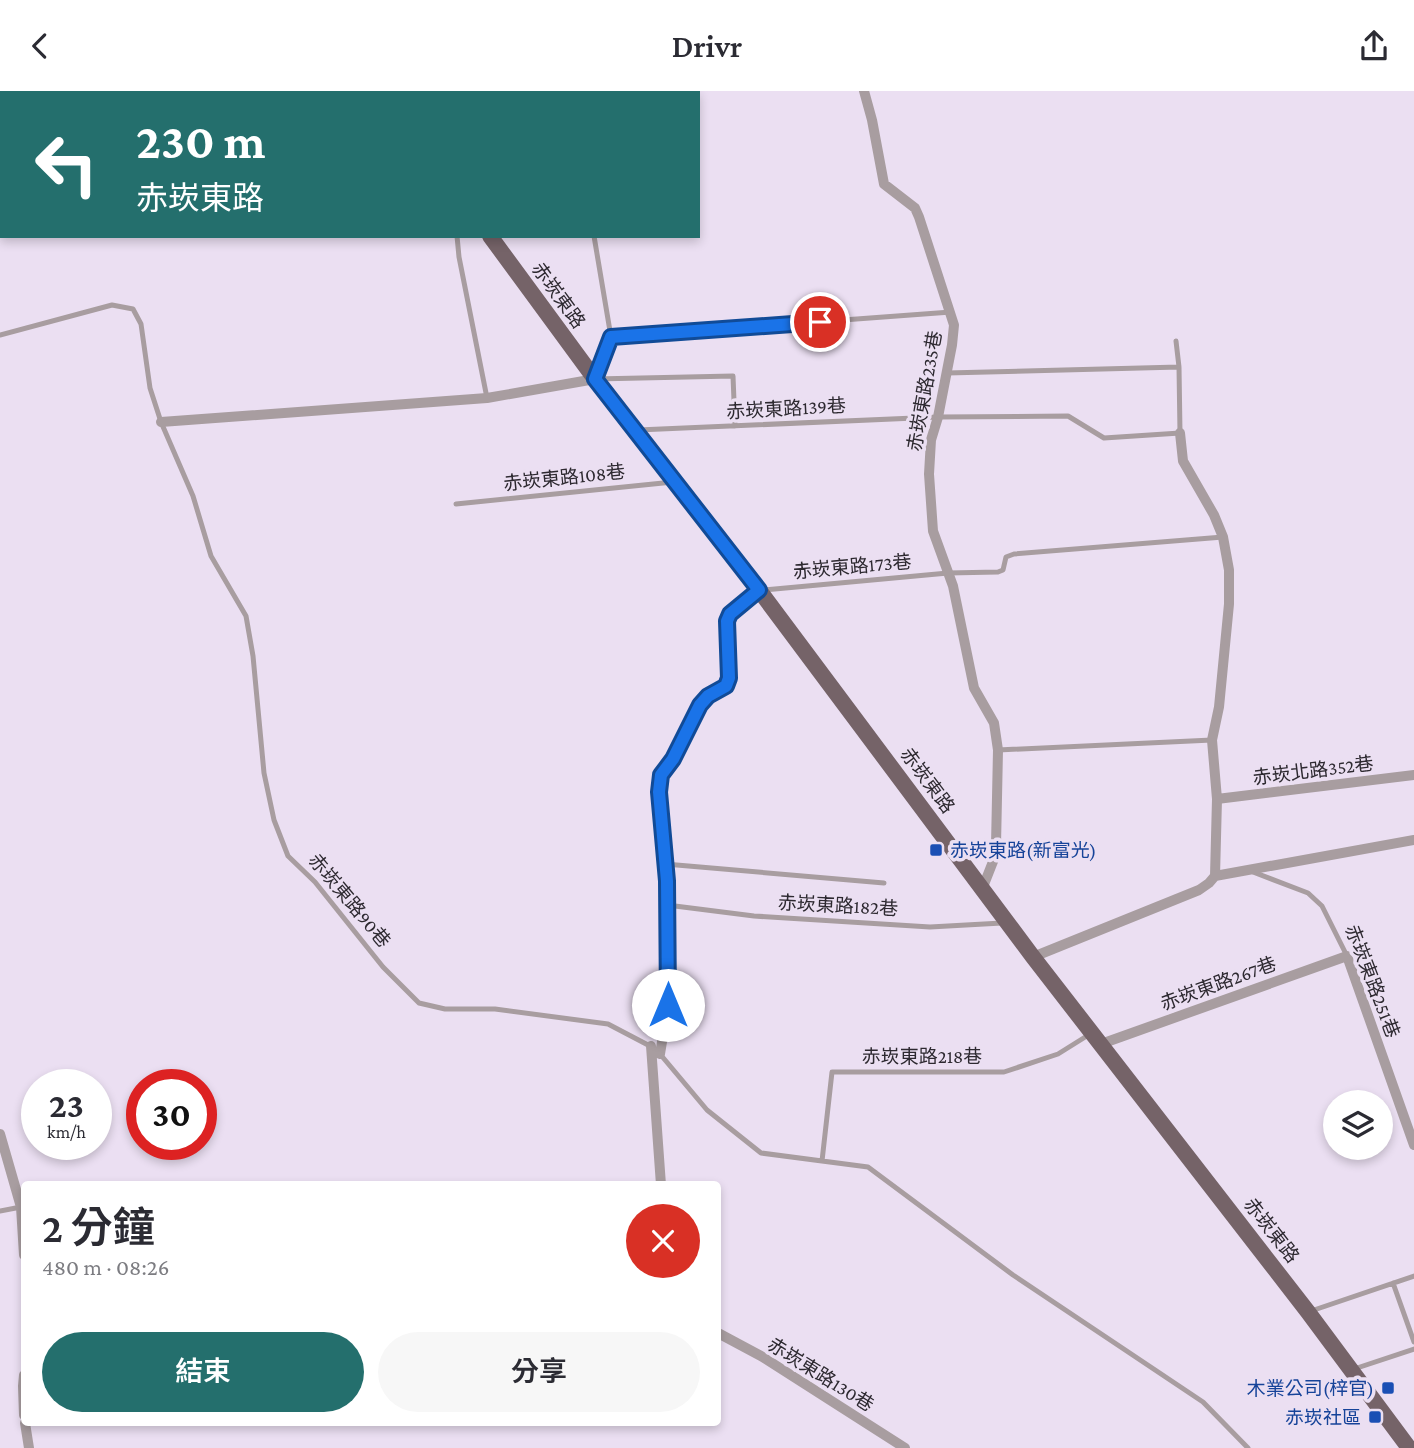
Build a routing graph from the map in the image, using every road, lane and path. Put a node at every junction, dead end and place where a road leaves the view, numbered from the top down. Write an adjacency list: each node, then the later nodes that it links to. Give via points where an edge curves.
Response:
1 (864, 91): 5 (street, 赤崁東路235巷, via 884,184 915,208)
2 (457, 238): 12 (lane)
3 (492, 238): 11 (main road, 赤崁東路)
4 (594, 238): 7 (lane)
5 (951, 312): 7 (lane); 10 (street, 赤崁東路235巷, via 954,335)
6 (0, 335): 14 (lane, 赤崁東路90巷, via 112,305 133,309 141,324 150,388)
7 (611, 337): 11 (lane)
8 (1176, 341): 9 (lane)
9 (1180, 367): 10 (lane); 17 (lane)
10 (947, 373): 13 (street, 赤崁東路235巷)
11 (595, 379): 12 (street); 15 (lane, via 733,376); 16 (main road, 赤崁東路)
12 (486, 398): 14 (street)
13 (938, 417): 15 (lane, 赤崁東路139巷); 17 (lane, 赤崁東路139巷, via 1068,417 1104,438); 21 (street, 赤崁東路235巷, via 930,440 933,531)
14 (161, 422): 38 (lane, 赤崁東路90巷, via 193,496 211,556 246,616 264,773 288,856 419,1003 608,1024)
15 (735, 426): 16 (lane, 赤崁東路139巷)
16 (635, 430): 18 (main road, 赤崁東路)
17 (1180, 433): 20 (street, via 1182,461)
18 (675, 482): 19 (lane, 赤崁東路108巷); 22 (main road, 赤崁東路)
19 (456, 504)
20 (1223, 537): 21 (lane, 赤崁東路173巷, via 1014,554 1006,557 1001,572); 23 (street, via 1229,604)
21 (948, 573): 22 (lane, 赤崁東路173巷); 24 (street, 赤崁東路235巷, via 974,688 994,723)
22 (759, 590): 28 (street, via 727,621 726,686 700,705 661,775); 32 (main road, 赤崁東路)
23 (1212, 740): 24 (lane); 26 (street)
24 (998, 750): 32 (street, 赤崁東路235巷, via 996,845)
25 (1414, 775): 26 (street, 赤崁北路352巷)
26 (1216, 799): 30 (street)
27 (1414, 840): 29 (street, 赤崁東路251巷)
28 (665, 864): 31 (lane, 赤崁東路182巷); 33 (street)
29 (1252, 871): 30 (street, 赤崁東路251巷); 35 (lane, 赤崁東路251巷, via 1308,893 1322,906)
30 (1215, 876): 36 (street, 赤崁東路251巷, via 1199,890)
31 (884, 883)
32 (983, 887): 34 (main road, 赤崁東路)
33 (667, 905): 34 (lane, 赤崁東路182巷, via 754,916 930,927); 38 (street, via 668,1005)
34 (1008, 922): 36 (main road, 赤崁東路)
35 (1347, 955): 37 (street, 赤崁東路267巷); 40 (street, 赤崁東路251巷)
36 (1033, 957): 37 (main road, 赤崁東路)
37 (1097, 1038): 41 (lane, 赤崁東路218巷, via 1004,1072 832,1072); 48 (main road, 赤崁東路)
38 (655, 1050): 41 (lane, via 707,1110 761,1153); 43 (street)
39 (0, 1134): 42 (street)
40 (1414, 1145)
41 (822, 1161): 56 (lane, via 868,1167 1013,1275 1203,1402)
42 (4, 1162): 44 (street)
43 (661, 1181)
44 (21, 1207): 45 (lane)
45 (0, 1212)
46 (1414, 1276): 47 (lane)
47 (1393, 1283): 48 (lane); 50 (lane)
48 (1308, 1312): 52 (main road, 赤崁東路)
49 (721, 1335): 55 (street, 赤崁東路130巷)
50 (1414, 1342)
51 (1414, 1349): 52 (lane)
52 (1352, 1370): 57 (main road, 赤崁東路)
53 (25, 1426): 54 (street)
54 (29, 1448)
55 (905, 1448)
56 (1248, 1448)
57 (1409, 1448)

